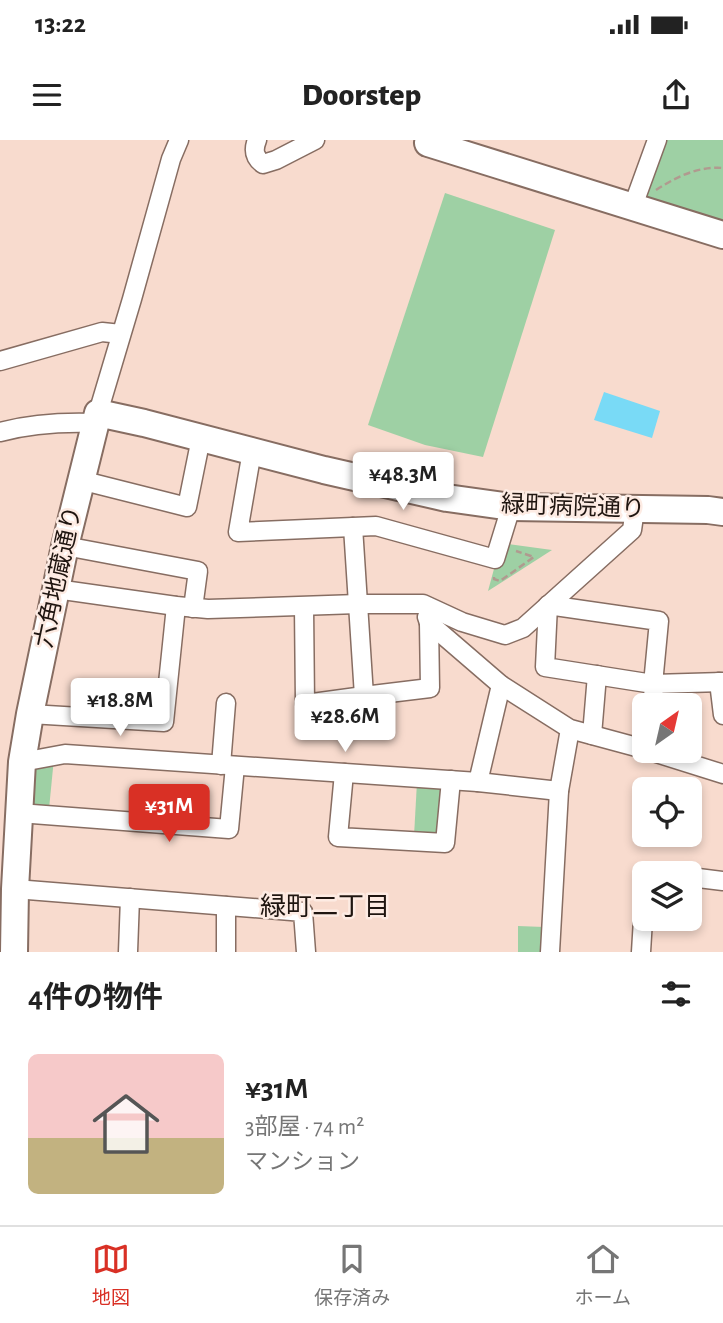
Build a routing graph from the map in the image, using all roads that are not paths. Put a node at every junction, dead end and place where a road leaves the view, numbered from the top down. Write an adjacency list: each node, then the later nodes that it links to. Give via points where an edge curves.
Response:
1 (179, 140): 8 (street)
2 (257, 140): 3 (street, via 254,149 263,164)
3 (315, 140)
4 (657, 140): 6 (street)
5 (428, 143): 6 (street)
6 (633, 206): 7 (street)
7 (723, 235)
8 (121, 334): 9 (street, via 102,332); 10 (street)
9 (0, 360)
10 (96, 418): 11 (street); 12 (street, 緑町病院通り, via 144,423); 14 (street, 六角地蔵通り)
11 (0, 432)
12 (201, 438): 13 (street, 緑町病院通り); 14 (street, via 187,507)
13 (252, 451): 15 (street, 緑町病院通り, via 447,498); 18 (street, via 238,532)
14 (80, 480): 19 (street, 六角地蔵通り)
15 (511, 507): 16 (street, 緑町病院通り); 18 (street, via 495,559 376,526)
16 (635, 509): 17 (street, 緑町病院通り); 23 (street, via 632,530)
17 (723, 512)
18 (353, 527): 21 (street)
19 (65, 546): 20 (street, 六角地蔵通り); 24 (street, via 198,571)
20 (56, 589): 24 (street); 34 (street, 六角地蔵通り)
21 (358, 604): 22 (street); 25 (street); 32 (street)
22 (423, 604): 23 (street, via 505,635 523,628); 26 (street)
23 (548, 605): 27 (street, via 544,667); 29 (street, via 659,621)
24 (185, 607): 25 (street); 34 (street, via 164,722)
25 (304, 607): 32 (street, via 305,704)
26 (429, 623): 30 (street); 32 (street, via 430,688)
27 (597, 675): 29 (street); 37 (street)
28 (721, 682): 29 (street); 35 (street)
29 (653, 684): 31 (street)
30 (501, 685): 36 (street); 45 (street)
31 (653, 693)
32 (364, 696)
33 (226, 703): 41 (street)
34 (30, 714): 39 (street, 六角地蔵通り)
35 (723, 715)
36 (570, 729): 37 (street); 46 (street)
37 (592, 735): 38 (street)
38 (632, 746)
39 (22, 762): 41 (street, via 65,754); 47 (street, 六角地蔵通り)
40 (688, 763): 43 (street)
41 (228, 765): 42 (street); 47 (street, via 229,829)
42 (344, 773): 44 (street); 44 (street, via 338,837 351,838 445,843)
43 (723, 774)
44 (451, 780): 45 (street)
45 (478, 782): 46 (street)
46 (559, 791): 59 (street)
47 (19, 813): 50 (street, 六角地蔵通り)
48 (702, 878): 49 (street)
49 (723, 881)
50 (15, 890): 51 (street); 53 (street, 六角地蔵通り)
51 (130, 898): 52 (street); 56 (street)
52 (226, 906): 57 (street); 58 (street, via 303,912)
53 (7, 918): 55 (street, 六角地蔵通り)
54 (642, 931): 60 (street)
55 (14, 952)
56 (128, 952)
57 (226, 952)
58 (306, 952)
59 (550, 952)
60 (640, 952)

